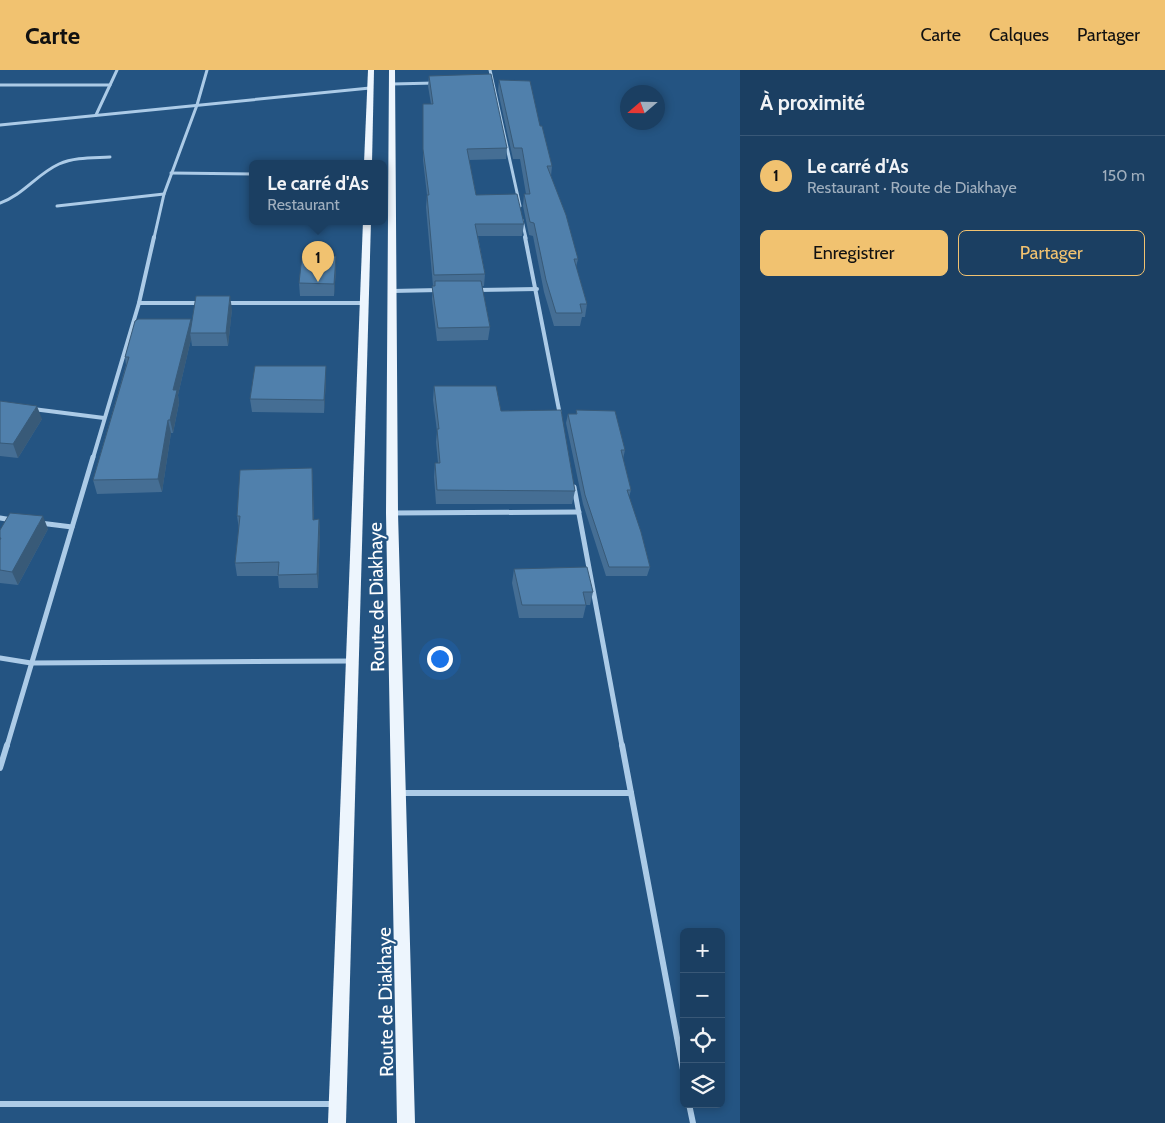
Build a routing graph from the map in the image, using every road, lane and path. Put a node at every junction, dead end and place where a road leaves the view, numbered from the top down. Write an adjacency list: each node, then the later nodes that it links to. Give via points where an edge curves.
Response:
1 (117, 70): 11 (street)
2 (207, 70): 13 (street)
3 (371, 70): 12 (main road)
4 (392, 70): 9 (main road, Route de Diakhaye)
5 (490, 70): 6 (street)
6 (493, 80): 7 (street); 24 (street)
7 (484, 81)
8 (438, 82): 9 (street)
9 (392, 84): 27 (main road, Route de Diakhaye)
10 (0, 85): 11 (street)
11 (110, 85): 14 (street)
12 (370, 88): 13 (street); 17 (main road)
13 (197, 105): 14 (street); 18 (street)
14 (96, 115): 15 (street)
15 (0, 125)
16 (110, 157): 21 (street, via 60,164 20,193)
17 (368, 160)
18 (172, 173): 19 (street); 20 (street)
19 (249, 174)
20 (164, 194): 22 (street); 28 (street)
21 (0, 203)
22 (57, 206)
23 (367, 225): 31 (main road, Route de Diakhaye)
24 (537, 289): 26 (street); 34 (street)
25 (440, 290): 27 (street)
26 (470, 290)
27 (392, 291): 37 (main road, Route de Diakhaye)
28 (139, 303): 29 (street); 33 (street)
29 (208, 303)
30 (217, 303): 31 (street)
31 (365, 303): 43 (main road, Route de Diakhaye)
32 (28, 409): 33 (street)
33 (104, 418): 41 (street)
34 (562, 425)
35 (573, 483): 36 (street)
36 (579, 512): 37 (street); 47 (street)
37 (392, 513): 46 (main road, Route de Diakhaye)
38 (0, 518): 39 (street)
39 (18, 520)
40 (36, 522): 41 (street)
41 (72, 527): 44 (street)
42 (0, 658): 44 (street)
43 (352, 661): 44 (street); 50 (main road, Route de Diakhaye)
44 (31, 663): 45 (street)
45 (0, 768)
46 (400, 793): 47 (street); 53 (main road, Route de Diakhaye)
47 (631, 793): 48 (street)
48 (682, 1063)
49 (0, 1104): 50 (street)
50 (338, 1104): 52 (main road, Route de Diakhaye)
51 (690, 1108): 54 (street)
52 (337, 1123)
53 (406, 1123)
54 (693, 1123)

